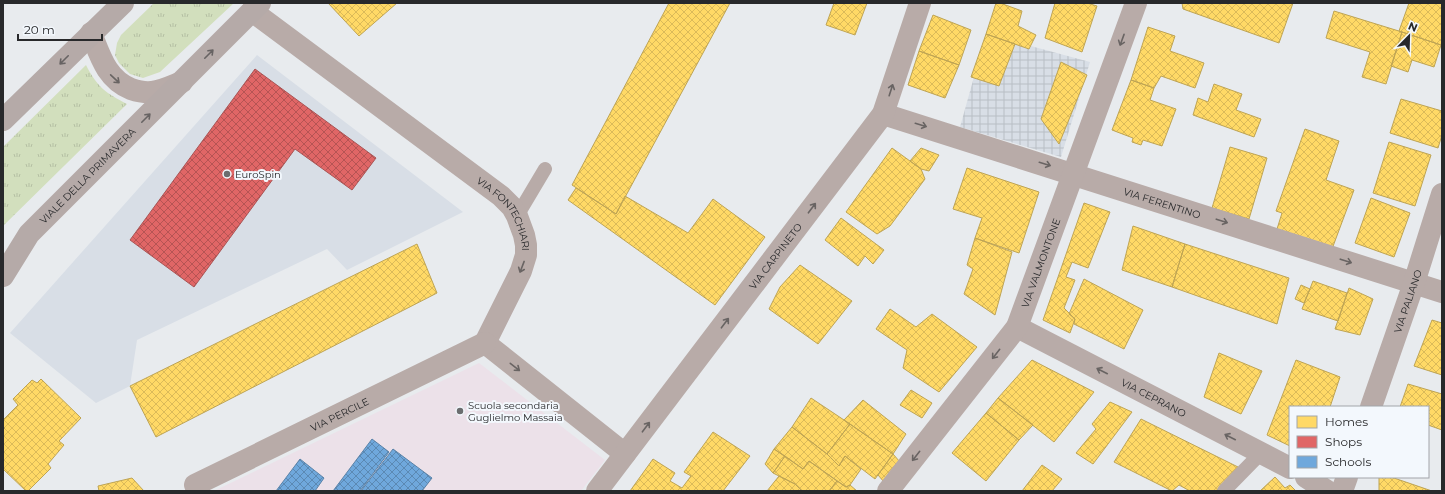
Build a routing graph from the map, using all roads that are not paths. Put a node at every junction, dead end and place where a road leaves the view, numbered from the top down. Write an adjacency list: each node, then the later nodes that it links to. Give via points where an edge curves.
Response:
1 (123, 3): 5 (main road)
2 (920, 3): 7 (street, VIA CARPINETO, one-way to 2)
3 (1136, 3): 10 (street, VIA VALMONTONE, one-way to 10)
4 (256, 7): 6 (main road, VIALE DELLA PRIMAVERA, one-way to 4); 12 (street, VIA FONTECHIARI, via 501,196)
5 (92, 33): 6 (street, VIALE DELLA PRIMAVERA, one-way to 6, via 106,69 123,85 142,92 151,92); 8 (main road, one-way to 8)
6 (182, 82): 13 (main road, VIALE DELLA PRIMAVERA, one-way to 6)
7 (884, 114): 10 (street, VIA FERENTINO, one-way to 10); 22 (street, VIA CARPINETO, one-way to 7)
8 (3, 120)
9 (545, 169): 12 (lane)
10 (1074, 173): 16 (street, VIA FERENTINO, one-way to 16); 18 (street, VIA VALMONTONE)
11 (1442, 194): 16 (street, VIA PALIANO)
12 (517, 216): 19 (street, VIA FONTECHIARI, one-way to 19, via 524,235 526,255 521,271)
13 (29, 234): 14 (main road); 15 (main road, VIALE DELLA PRIMAVERA)
14 (3, 255)
15 (3, 276)
16 (1414, 283): 17 (street, VIA FERENTINO); 20 (street, VIA PALIANO)
17 (1442, 292)
18 (1018, 327): 21 (street, VIA CEPRANO, one-way to 18); 28 (street, VIA VALMONTONE, one-way to 28)
19 (484, 343): 22 (street, one-way to 22); 26 (street, VIA PERCILE)
20 (1371, 406)
21 (1261, 453): 23 (street, VIA CEPRANO); 29 (lane)
22 (626, 454): 27 (street, VIA CARPINETO)
23 (1289, 467)
24 (1308, 478): 30 (street)
25 (1347, 478): 31 (street)
26 (195, 485)
27 (597, 491)
28 (889, 491)
29 (1224, 491)
30 (1327, 491)
31 (1342, 491)

